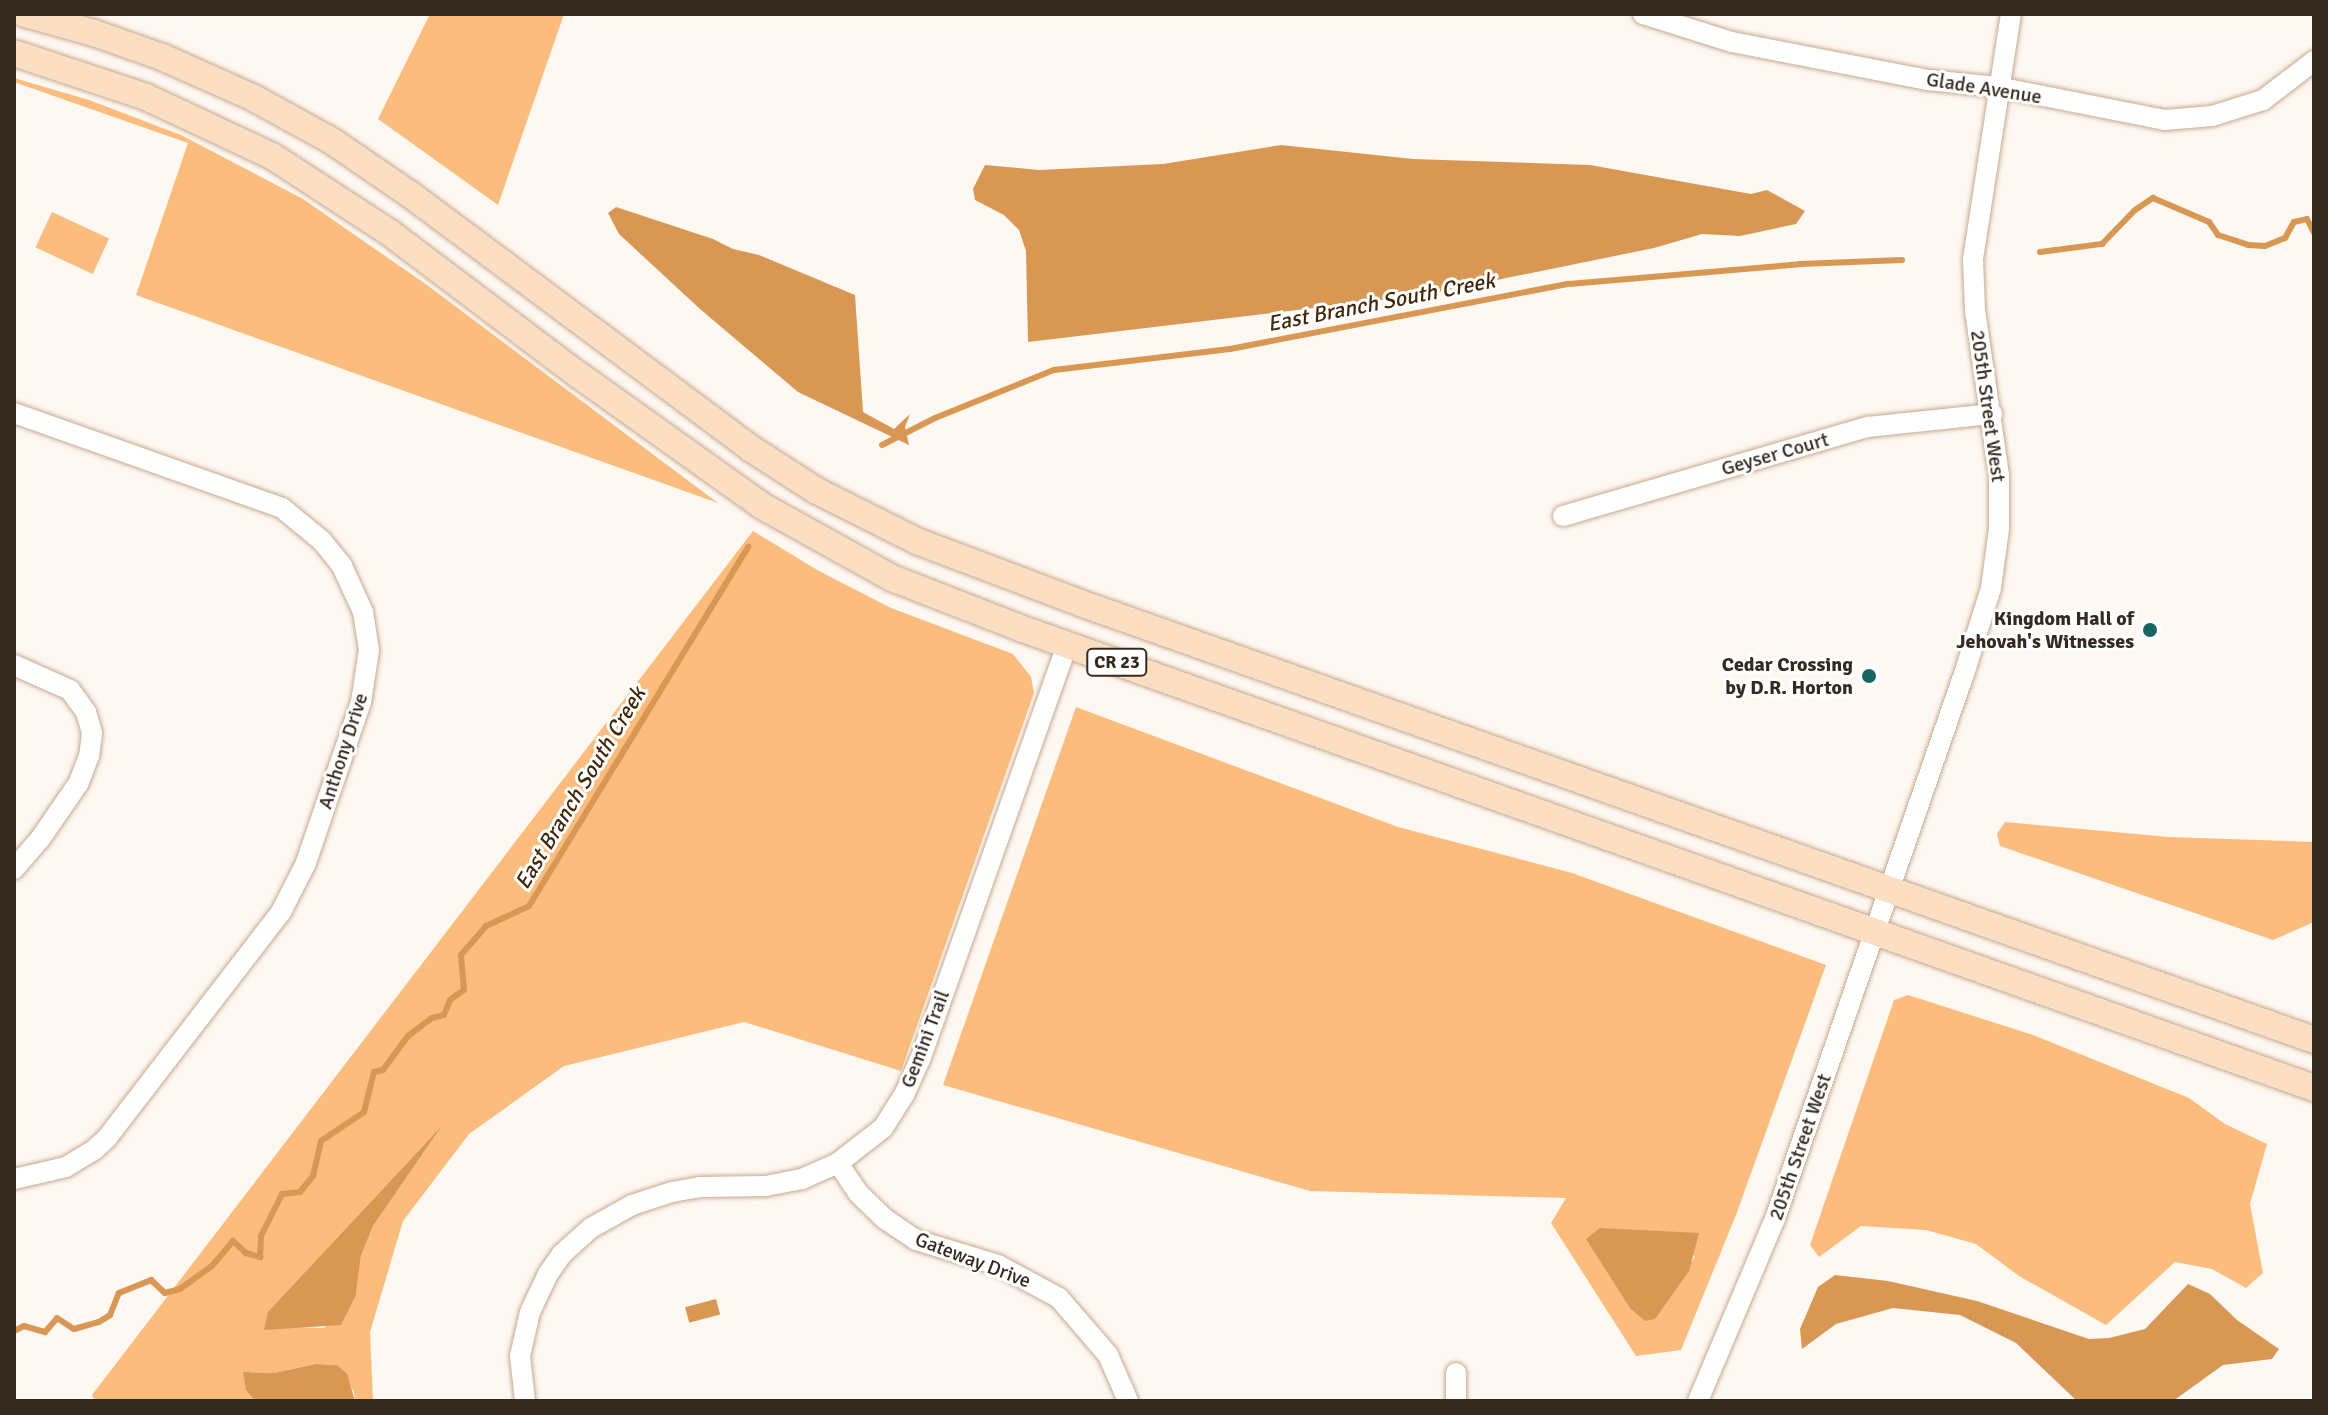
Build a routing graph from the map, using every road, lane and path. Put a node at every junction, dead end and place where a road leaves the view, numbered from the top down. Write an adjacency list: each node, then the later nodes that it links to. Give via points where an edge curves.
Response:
1 (25, 14): 13 (main road, CR 23, via 162,57 252,97 332,141 750,448 871,520 1069,599)
2 (1643, 14): 6 (street, Glade Avenue, via 1732,42 1928,80)
3 (2011, 14): 6 (street, 205th Street West)
4 (14, 53): 10 (main road, CR 23, via 146,97 272,156 390,233 580,376 794,526 919,590)
5 (2314, 61): 6 (street, Glade Avenue, via 2263,100 2189,120 2151,119)
6 (1998, 87): 8 (street, 205th Street West, via 1973,259)
7 (14, 413): 18 (street, Anthony Drive, via 282,508 322,541 342,566 363,612 369,650 361,702 306,863 281,912 108,1137 66,1167)
8 (1992, 414): 9 (street, Geyser Court, via 1868,427); 13 (street, 205th Street West, via 2001,504 1994,575)
9 (1563, 516)
10 (1067, 644): 14 (main road, CR 23); 17 (street, Gemini Trail, via 912,1080 883,1128)
11 (14, 665): 12 (street, via 70,690 86,712 92,733 78,784)
12 (14, 869)
13 (1888, 888): 14 (street, 205th Street West); 15 (main road, CR 23)
14 (1874, 932): 16 (main road, CR 23); 23 (street, 205th Street West, via 1775,1219)
15 (2314, 1040)
16 (2314, 1088)
17 (838, 1163): 20 (street, Gemini Trail, via 784,1184 700,1187 651,1197 591,1228 553,1267 530,1312 520,1356); 21 (street, Gateway Drive, via 858,1193 916,1240 998,1265 1059,1298 1108,1355)
18 (14, 1179)
19 (1456, 1373): 22 (street)
20 (525, 1401)
21 (1128, 1401)
22 (1456, 1401)
23 (1698, 1401)

